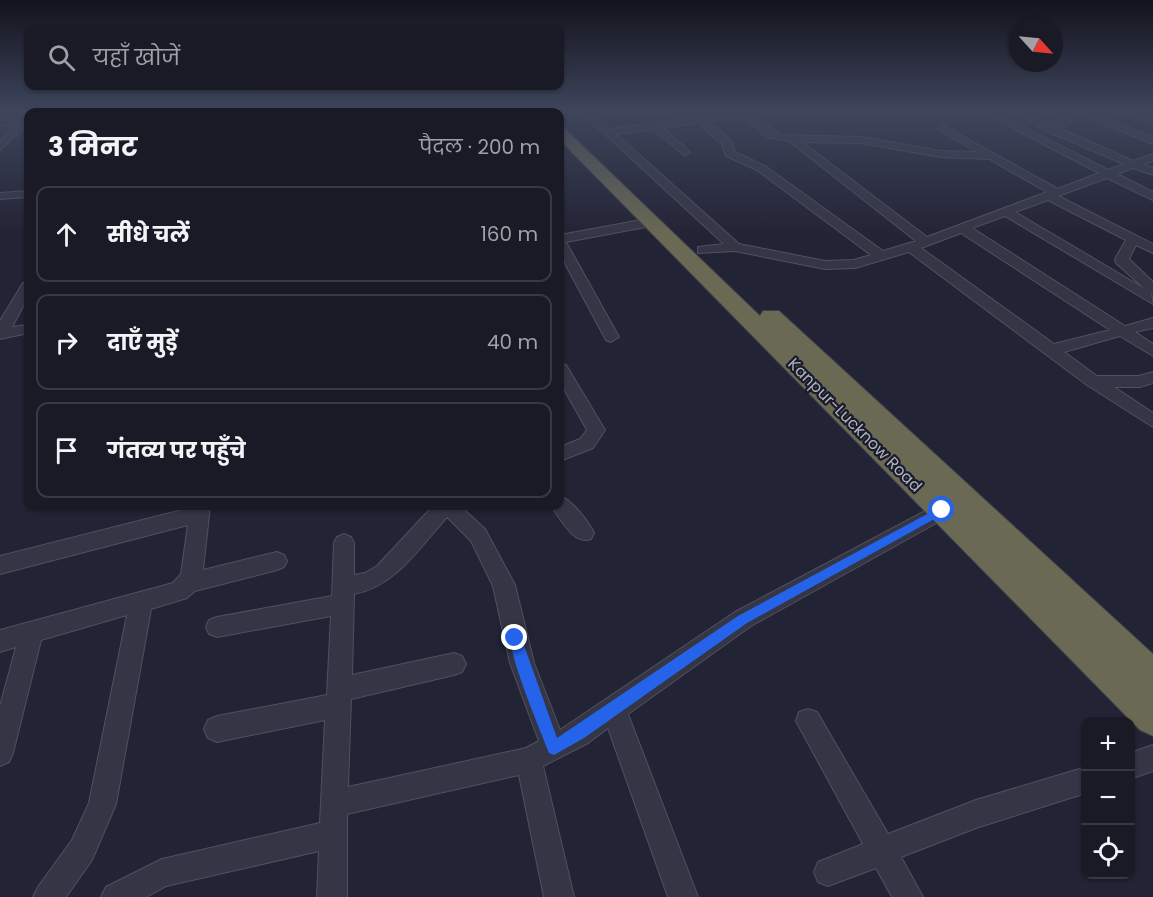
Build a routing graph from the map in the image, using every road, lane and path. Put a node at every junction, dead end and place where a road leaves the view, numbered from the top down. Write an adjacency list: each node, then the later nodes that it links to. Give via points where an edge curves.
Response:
1 (581, 153): 20 (highway, Kanpur-Lucknow Road)
2 (601, 153): 28 (highway, Kanpur-Lucknow Road)
3 (631, 153): 25 (street)
4 (730, 153): 29 (street, via 760,168)
5 (809, 153): 24 (street)
6 (934, 153): 10 (street)
7 (984, 153): 10 (street)
8 (1067, 153): 14 (street)
9 (1106, 153): 12 (street)
10 (989, 156): 16 (street)
11 (1153, 157): 12 (street)
12 (1133, 165): 13 (street); 14 (street)
13 (1153, 172)
14 (1107, 174): 16 (street); 18 (street)
15 (24, 194): 17 (street)
16 (1053, 194): 19 (street); 22 (street)
17 (0, 196)
18 (1153, 197)
19 (1006, 212): 21 (street); 32 (street)
20 (652, 222): 23 (street); 34 (highway, Kanpur-Lucknow Road)
21 (963, 228): 24 (street); 36 (street)
22 (1133, 239): 27 (street); 30 (street, via 1123,263)
23 (564, 240)
24 (918, 244): 29 (street); 39 (street)
25 (735, 247): 28 (street); 29 (street, via 825,265 855,264)
26 (564, 249): 38 (street)
27 (1153, 249)
28 (703, 250): 34 (highway, Kanpur-Lucknow Road)
29 (881, 256)
30 (1153, 289)
31 (24, 293): 37 (street)
32 (1153, 300)
33 (1153, 323): 36 (street)
34 (769, 327): 50 (highway, Kanpur-Lucknow Road); 62 (highway, Kanpur-Lucknow Road)
35 (24, 330): 37 (street)
36 (1121, 332): 39 (street); 40 (street)
37 (0, 334)
38 (611, 337)
39 (1051, 350): 43 (street)
40 (1153, 351)
41 (564, 376): 45 (street, via 596,430 590,442)
42 (1153, 377): 43 (street, via 1140,382)
43 (1093, 381): 44 (street)
44 (1153, 421)
45 (564, 452)
46 (564, 509): 51 (street)
47 (199, 510): 54 (street); 55 (street)
48 (443, 510): 56 (street, via 384,573)
49 (451, 510): 68 (street, via 478,535 504,585 522,663)
50 (942, 510): 64 (street, via 743,620); 65 (highway, Kanpur-Lucknow Road)
51 (584, 533)
52 (344, 543): 56 (street)
53 (277, 561): 55 (street)
54 (0, 565)
55 (189, 583): 57 (street, via 179,591)
56 (343, 595): 58 (street); 63 (street)
57 (141, 603): 59 (street); 78 (street, via 102,804 82,850)
58 (217, 627)
59 (31, 633): 60 (street); 69 (street)
60 (0, 641)
61 (454, 664): 63 (street)
62 (1153, 678)
63 (340, 697): 67 (street); 74 (street)
64 (614, 709): 68 (street); 82 (street)
65 (1153, 717)
66 (808, 722): 76 (street)
67 (217, 729)
68 (554, 748): 71 (street)
69 (0, 753)
70 (1153, 759): 72 (street)
71 (529, 760): 74 (street); 81 (street)
72 (1135, 765)
73 (1081, 782): 76 (street, via 976,814)
74 (333, 804): 75 (street)
75 (332, 834): 79 (street, via 162,873); 80 (street)
76 (880, 852): 77 (street); 83 (street)
77 (828, 872)
78 (48, 897)
79 (116, 897)
80 (332, 897)
81 (559, 897)
82 (683, 897)
83 (908, 897)

